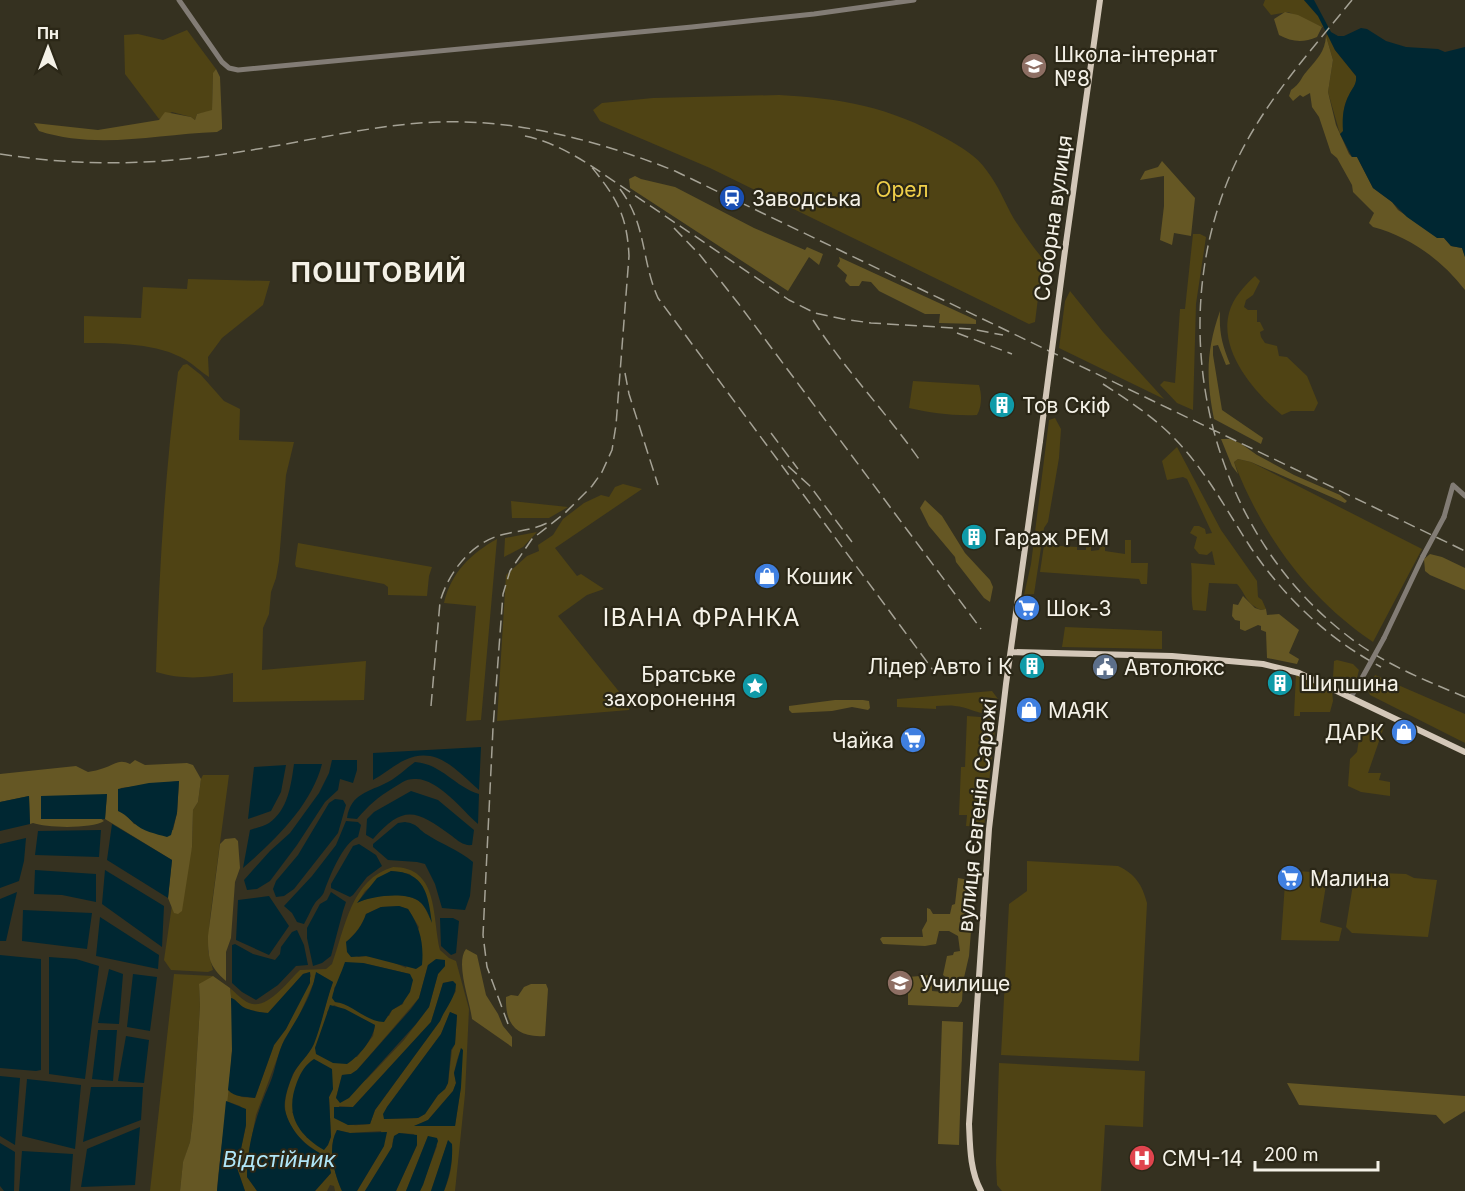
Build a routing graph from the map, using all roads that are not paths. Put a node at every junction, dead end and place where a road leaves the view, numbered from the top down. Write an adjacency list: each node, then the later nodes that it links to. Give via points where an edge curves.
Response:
1 (179, 0): 3 (street, via 222,62 238,70 692,27)
2 (1100, 0): 4 (main road, Соборна вулиця, bridge)
3 (911, 1)
4 (1040, 441): 6 (main road, вулиця Євгенія Саражі)
5 (1465, 496): 7 (street, bridge, via 1453,485 1444,517)
6 (1011, 652): 7 (main road, via 1172,656 1263,664 1299,673); 9 (main road, вулиця Євгенія Саражі, via 989,829 969,1124 970,1152)
7 (1351, 698): 8 (main road)
8 (1465, 752)
9 (981, 1191)

